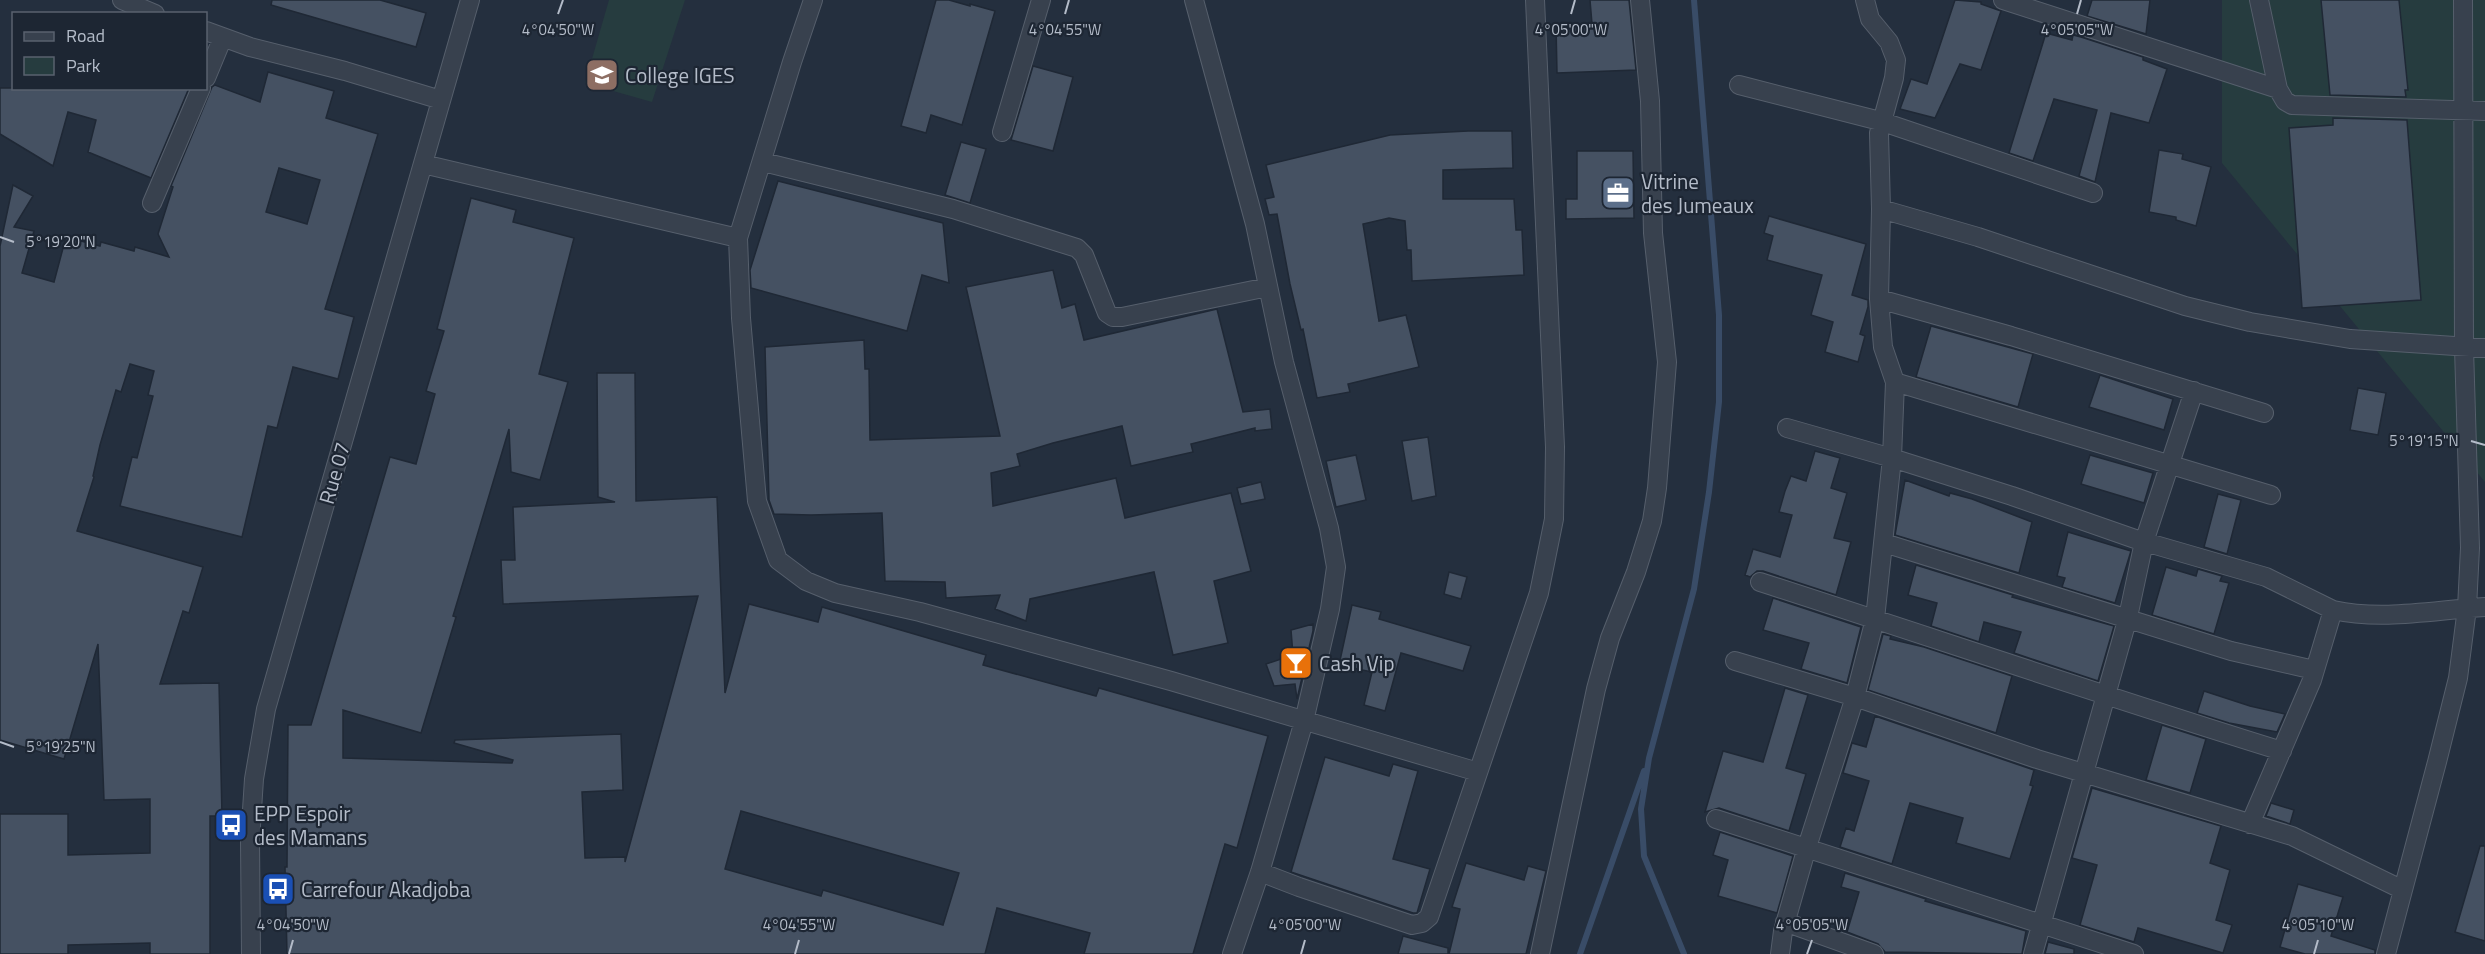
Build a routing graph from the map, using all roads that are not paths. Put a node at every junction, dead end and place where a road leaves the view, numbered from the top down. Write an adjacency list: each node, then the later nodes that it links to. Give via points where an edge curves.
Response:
1 (122, 0): 12 (street)
2 (470, 0): 19 (street, Rue 07)
3 (813, 0): 24 (street)
4 (1041, 0): 23 (street)
5 (1194, 0): 30 (street, via 1255,224)
6 (1535, 0): 54 (street, via 1555,447 1554,519 1539,593)
7 (1640, 0): 65 (street, via 1650,101 1653,233 1667,362 1657,488 1652,521 1596,689)
8 (1865, 0): 22 (street, via 1869,19 1889,42 1896,60)
9 (2003, 0): 17 (street)
10 (2463, 0): 20 (street)
11 (2256, 1): 17 (street)
12 (150, 12)
13 (207, 31): 14 (street)
14 (223, 37): 15 (street); 19 (street)
15 (207, 76)
16 (1739, 85): 22 (street)
17 (2278, 89): 20 (street, via 2292,105)
18 (200, 90): 27 (street)
19 (441, 100): 25 (street, Rue 07)
20 (2464, 111): 21 (street); 32 (street)
21 (2485, 111)
22 (1880, 121): 26 (street); 28 (street)
23 (1002, 132)
24 (763, 162): 29 (street); 30 (street, via 953,210 1077,248 1084,255 1107,313 1113,317)
25 (423, 164): 29 (street); 63 (street, Rue 07, via 266,709 253,789)
26 (2093, 193)
27 (152, 203)
28 (1881, 210): 31 (street); 32 (street, via 1978,237 2185,306 2332,337)
29 (738, 238): 52 (street, via 757,501 778,560 806,581 836,593 920,612)
30 (1268, 287): 52 (street, via 1336,567)
31 (1879, 299): 34 (street, via 1883,347); 35 (street)
32 (2464, 348): 33 (street); 44 (street, via 2470,548)
33 (2485, 348)
34 (1895, 382): 38 (street); 39 (street)
35 (2194, 391): 36 (street); 39 (street)
36 (2264, 413)
37 (1787, 428): 38 (street)
38 (1892, 458): 41 (street); 42 (street)
39 (2170, 465): 40 (street); 41 (street)
40 (2271, 495)
41 (2144, 542): 45 (street, via 2266,577); 46 (street)
42 (1884, 543): 46 (street); 47 (street)
43 (1760, 582): 47 (street)
44 (2476, 608): 45 (street, via 2391,615 2357,615); 60 (street)
45 (2333, 609): 49 (street)
46 (2128, 618): 49 (street, via 2231,651); 50 (street)
47 (1875, 619): 50 (street); 51 (street)
48 (1735, 661): 51 (street)
49 (2314, 670): 53 (street)
50 (2105, 696): 53 (street); 55 (street)
51 (1855, 697): 55 (street); 58 (street)
52 (1304, 721): 54 (street); 59 (street)
53 (2282, 750): 57 (street)
54 (1478, 772): 59 (street, via 1429,917 1422,923 1412,925)
55 (2083, 774): 57 (street); 62 (street)
56 (1716, 819): 58 (street)
57 (2250, 824): 60 (street, via 2292,836)
58 (1807, 847): 61 (street); 62 (street)
59 (1260, 872): 64 (street)
60 (2403, 890): 70 (street)
61 (1785, 922): 66 (street); 67 (street)
62 (2042, 924): 68 (street); 69 (street)
63 (251, 954)
64 (1232, 954)
65 (1540, 954)
66 (1780, 954)
67 (1874, 954)
68 (2032, 954)
69 (2133, 954)
70 (2386, 954)

